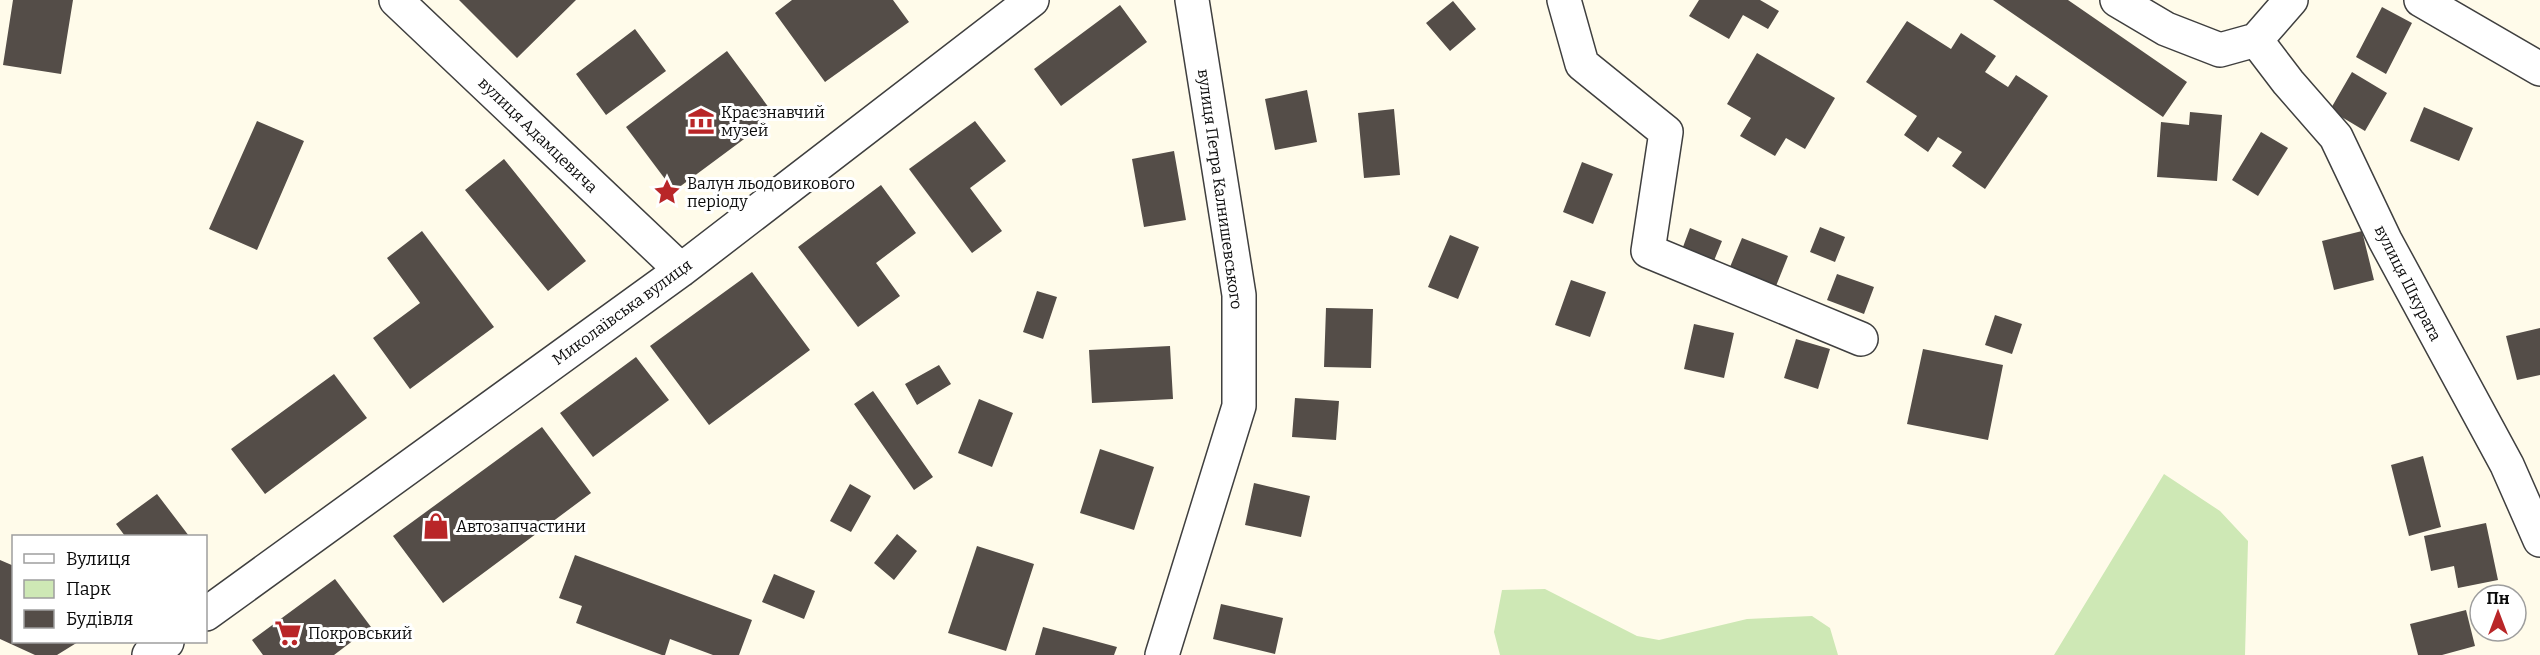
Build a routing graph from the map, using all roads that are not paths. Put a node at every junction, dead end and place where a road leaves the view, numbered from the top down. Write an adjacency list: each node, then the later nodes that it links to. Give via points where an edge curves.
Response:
1 (396, 0): 10 (street, вулиця Адамцевича)
2 (1032, 0): 10 (street, Миколаївська вулиця)
3 (1191, 0): 16 (street, вулиця Петра Калнишевського, via 1239,295 1239,406)
4 (1564, 0): 11 (street, via 1582,64 1666,132 1648,251)
5 (2117, 0): 8 (street, via 2166,29 2220,50)
6 (2291, 0): 8 (street)
7 (2421, 0): 9 (street)
8 (2256, 40): 12 (street, вулиця Шкурата, via 2336,137 2385,240 2507,465)
9 (2540, 69)
10 (681, 270): 13 (street, Миколаївська вулиця)
11 (1861, 339)
12 (2540, 540)
13 (207, 613)
14 (166, 643): 15 (street)
15 (149, 655)
16 (1162, 655)

